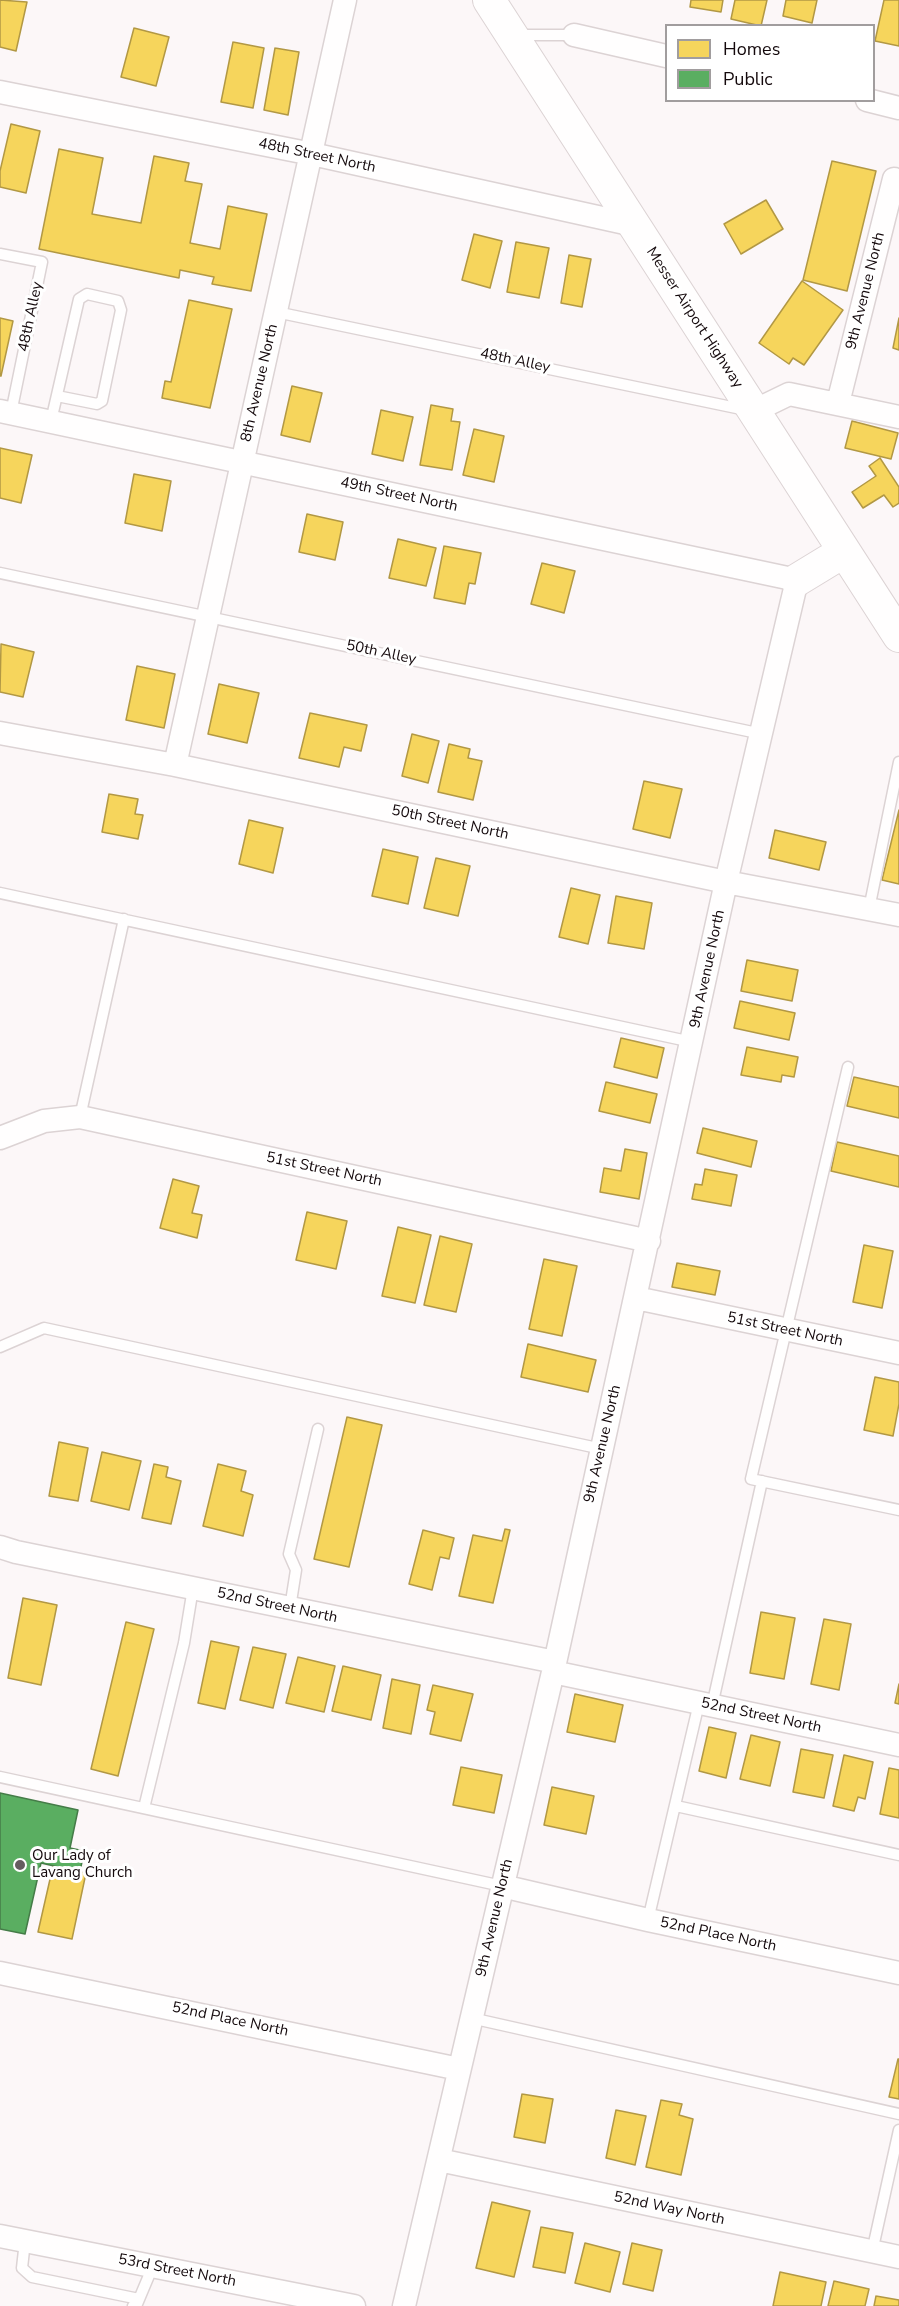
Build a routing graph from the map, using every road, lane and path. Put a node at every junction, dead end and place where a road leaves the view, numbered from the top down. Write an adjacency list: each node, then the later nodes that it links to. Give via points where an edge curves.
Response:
1 (345, 0): 9 (street, 8th Avenue North)
2 (489, 0): 3 (main road, Messer Airport Highway)
3 (512, 35): 4 (lane); 11 (main road, Messer Airport Highway)
4 (574, 35): 5 (street)
5 (665, 56)
6 (0, 92): 9 (street, 48th Street North)
7 (875, 102): 8 (street)
8 (899, 108)
9 (312, 154): 11 (street, 48th Street North); 13 (street, 8th Avenue North)
10 (894, 179): 15 (street, 9th Avenue North)
11 (634, 225): 16 (main road, Messer Airport Highway)
12 (0, 254): 17 (lane, 48th Alley, via 42,262)
13 (276, 312): 16 (lane, 48th Alley); 20 (street, 8th Avenue North)
14 (57, 396): 14 (lane, via 79,299 87,294 118,301 121,310 102,401 97,404); 19 (lane)
15 (838, 403): 16 (street, via 789,394); 18 (street)
16 (754, 411): 21 (main road, Messer Airport Highway)
17 (5, 412): 19 (street, 49th Street North)
18 (899, 417)
19 (51, 422): 20 (street, 49th Street North)
20 (243, 461): 23 (street, 49th Street North); 24 (street, 8th Avenue North)
21 (843, 552): 23 (main road); 25 (main road, Messer Airport Highway)
22 (0, 573): 24 (lane, 50th Alley)
23 (797, 580): 27 (street, 9th Avenue North)
24 (208, 617): 27 (lane, 50th Alley); 29 (street, 8th Avenue North)
25 (899, 636)
26 (0, 733): 29 (street, 50th Street North)
27 (762, 734): 30 (street, 9th Avenue North)
28 (899, 762): 32 (lane)
29 (175, 765): 30 (street, 50th Street North)
30 (726, 882): 32 (street, 50th Street North); 35 (street, 9th Avenue North)
31 (0, 892): 34 (lane)
32 (869, 909): 33 (street, 50th Street North)
33 (899, 915)
34 (124, 919): 35 (lane); 37 (lane)
35 (692, 1042): 39 (street, 9th Avenue North)
36 (848, 1067): 41 (lane)
37 (80, 1117): 38 (street, 51st Street North, via 44,1122); 39 (street, 51st Street North)
38 (0, 1138)
39 (649, 1241): 40 (street, 9th Avenue North)
40 (636, 1298): 41 (street, 51st Street North); 45 (street, 9th Avenue North)
41 (786, 1330): 43 (street, 51st Street North); 46 (lane, via 752,1479)
42 (0, 1347): 45 (lane, via 44,1328)
43 (899, 1353)
44 (318, 1429): 50 (lane, via 289,1554 296,1570)
45 (602, 1449): 51 (street, 9th Avenue North)
46 (762, 1481): 47 (lane); 52 (lane)
47 (899, 1510)
48 (0, 1547): 49 (street, 52nd Street North)
49 (193, 1588): 50 (street, 52nd Street North); 56 (lane)
50 (290, 1608): 51 (street, 52nd Street North)
51 (554, 1667): 52 (street, 52nd Street North); 58 (street, 9th Avenue North)
52 (706, 1704): 53 (street, 52nd Street North); 55 (lane)
53 (899, 1745)
54 (0, 1777): 56 (lane)
55 (676, 1806): 57 (lane); 59 (lane)
56 (144, 1808): 58 (lane)
57 (899, 1855)
58 (502, 1886): 59 (street, 52nd Place North); 62 (street, 9th Avenue North)
59 (648, 1920): 61 (street, 52nd Place North)
60 (0, 1972): 63 (street, 52nd Place North)
61 (899, 1973)
62 (471, 2018): 63 (street, 9th Avenue North); 64 (lane)
63 (459, 2068): 66 (street, 9th Avenue North)
64 (899, 2114)
65 (899, 2130): 69 (lane)
66 (439, 2160): 69 (street, 52nd Way North); 74 (street, 9th Avenue North)
67 (0, 2236): 68 (street, 53rd Street North)
68 (25, 2241): 71 (street, 53rd Street North); 72 (lane, via 22,2268 32,2277)
69 (872, 2252): 70 (street, 52nd Way North)
70 (899, 2257)
71 (153, 2266): 72 (lane); 73 (street, 53rd Street North)
72 (136, 2302)
73 (354, 2306)
74 (404, 2306)

